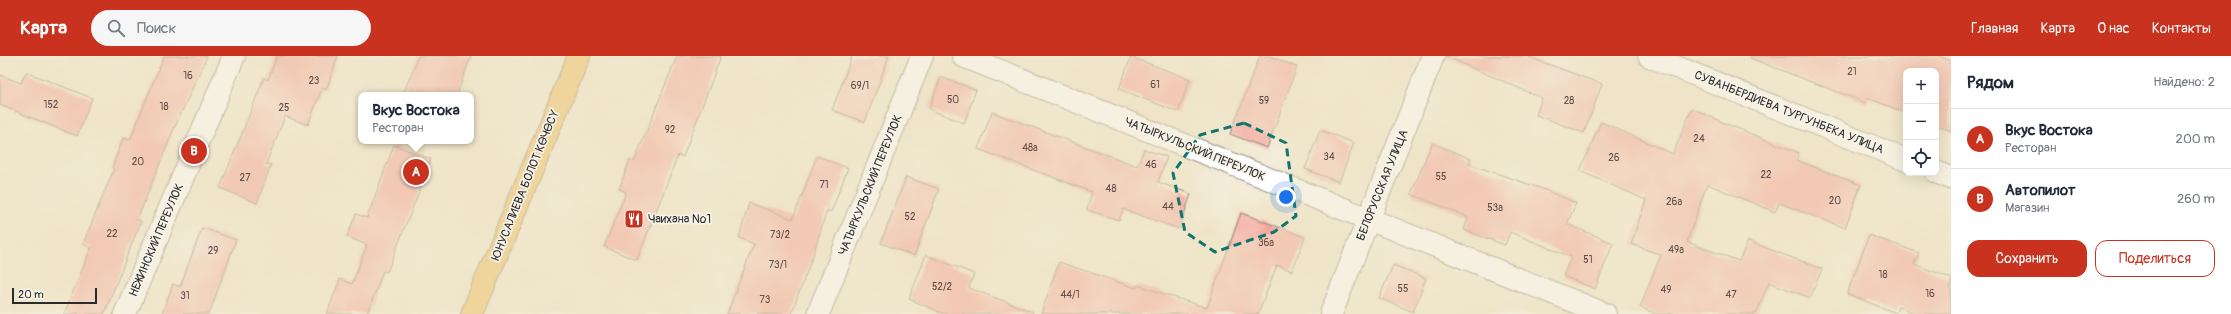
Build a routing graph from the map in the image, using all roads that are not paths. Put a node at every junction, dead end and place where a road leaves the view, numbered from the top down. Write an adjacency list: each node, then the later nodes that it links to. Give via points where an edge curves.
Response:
1 (234, 56): 11 (street, НЕЖИНСКИЙ ПЕРЕУЛОК)
2 (579, 56): 12 (main road, ЮНУСАЛИЕВА БОЛОТ КӨЧӨСҮ)
3 (922, 56): 13 (street, ЧАТЫРКУЛЬСКИЙ ПЕРЕУЛОК)
4 (963, 56): 10 (street, ЧАТЫРКУЛЬСКИЙ ПЕРЕУЛОК)
5 (1433, 56): 10 (street, БЕЛОРУССКАЯ УЛИЦА)
6 (1649, 56): 7 (street, СУВАНБЕРДИЕВА ТУРГУНБЕКА УЛИЦА)
7 (1903, 159)
8 (1939, 173): 9 (street)
9 (1951, 178)
10 (1369, 218): 14 (street, БЕЛОРУССКАЯ УЛИЦА); 15 (street, ЧАТЫРКУЛЬСКИЙ ПЕРЕУЛОК)
11 (125, 314)
12 (472, 314)
13 (818, 314)
14 (1331, 314)
15 (1605, 314)

